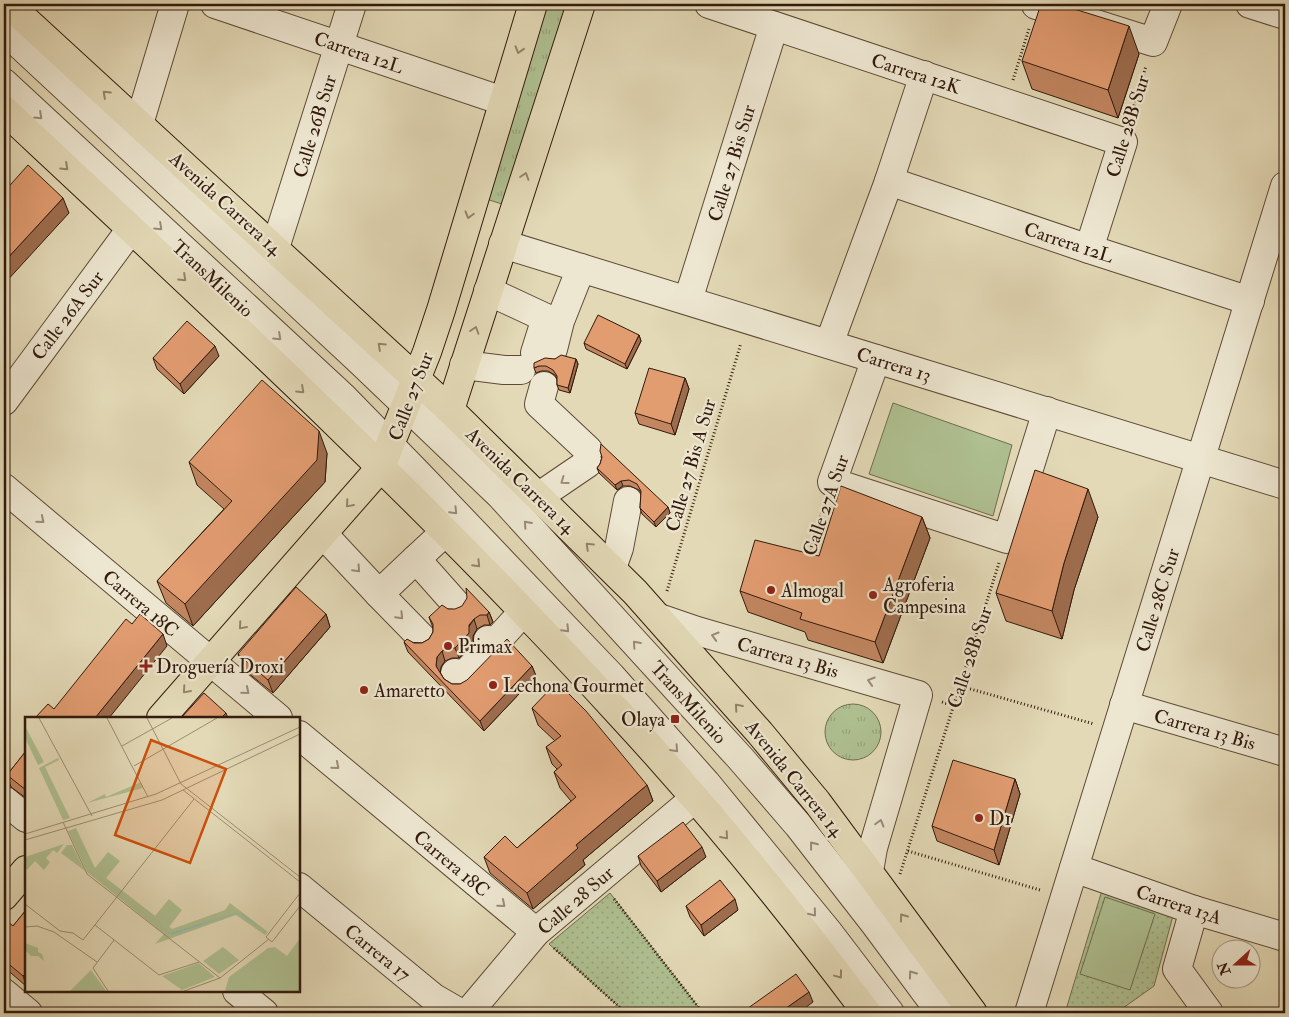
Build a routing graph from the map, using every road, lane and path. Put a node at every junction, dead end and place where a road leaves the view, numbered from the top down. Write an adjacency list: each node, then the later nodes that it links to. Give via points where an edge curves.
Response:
1 (8, 4): 21 (main road, Avenida Carrera 14, one-way to 1)
2 (176, 4): 21 (street)
3 (215, 4): 15 (street, Carrera 12L)
4 (352, 4): 15 (street, Calle 26B Sur)
5 (533, 4): 18 (main road, Calle 27 Sur, one-way to 18)
6 (581, 4): 26 (main road, one-way to 6)
7 (709, 4): 12 (street, Carrera 12K)
8 (1168, 4): 14 (street)
9 (1250, 4): 11 (street)
10 (1037, 5): 14 (street); 19 (path)
11 (1285, 15)
12 (774, 26): 16 (street, Carrera 12K); 31 (street, Calle 27 Bis Sur)
13 (4, 30): 41 (street, TransMilenio)
14 (1153, 42): 22 (path, Calle 28B Sur)
15 (339, 46): 18 (street, Carrera 12L); 27 (street, Calle 26B Sur)
16 (924, 76): 19 (street, Carrera 12K); 23 (street)
17 (4, 83): 44 (street, TransMilenio, one-way to 44, via 343,397)
18 (503, 101): 38 (main road, Calle 27 Sur, one-way to 38, via 441,310)
19 (1006, 102): 22 (street, Carrera 12K)
20 (4, 110): 25 (main road, one-way to 25)
21 (139, 124): 27 (main road, Avenida Carrera 14)
22 (1123, 142): 28 (street, Calle 28B Sur)
23 (889, 181): 28 (street, Carrera 12L); 35 (street)
24 (1285, 186): 32 (street, Calle 28C Sur)
25 (131, 229): 40 (street, Calle 26A Sur); 44 (main road, one-way to 44)
26 (503, 244): 29 (street, Carrera 13); 30 (main road)
27 (275, 248): 38 (main road, Avenida Carrera 14, one-way to 27)
28 (1090, 249): 32 (street, Carrera 12L)
29 (581, 268): 31 (street, Carrera 13); 34 (street)
30 (488, 291): 34 (street); 37 (main road, one-way to 30)
31 (688, 300): 33 (street, Carrera 13)
32 (1250, 301): 45 (street, Calle 28C Sur)
33 (748, 319): 35 (street, Carrera 13); 61 (path, Calle 27 Bis A Sur)
34 (553, 320): 37 (street, via 536,360 504,370)
35 (830, 344): 36 (street, Carrera 13)
36 (876, 359): 43 (street, Carrera 13); 47 (street, Calle 27A Sur)
37 (464, 365): 42 (main road)
38 (416, 380): 41 (main road, Calle 27 Sur); 42 (main road, Avenida Carrera 14)
39 (544, 386): 50 (street, one-way to 50, via 539,404 588,457 558,485)
40 (4, 401)
41 (409, 408): 44 (main road, Calle 27 Sur); 46 (street, TransMilenio); 97 (street, TransMilenio, one-way to 41, via 798,825 741,759 501,496)
42 (450, 410): 50 (main road, Avenida Carrera 14)
43 (1047, 411): 45 (street, Carrera 13); 54 (street)
44 (386, 456): 46 (street, TransMilenio); 52 (main road); 53 (main road, Calle 27 Sur, one-way to 53)
45 (1201, 458): 48 (street, Carrera 13); 69 (street, Calle 28C Sur)
46 (420, 476): 96 (street, TransMilenio, one-way to 96, via 605,670 700,776)
47 (832, 482): 54 (street); 56 (path, Calle 27A Sur)
48 (1285, 485)
49 (4, 488): 63 (street, Carrera 18C, one-way to 63)
50 (538, 497): 57 (main road, Avenida Carrera 14, one-way to 50)
51 (628, 501): 57 (street)
52 (445, 532): 55 (street); 60 (main road, one-way to 60)
53 (323, 534): 58 (street, one-way to 58); 63 (main road, Calle 27 Sur, one-way to 63)
54 (1007, 538): 65 (path, Calle 28B Sur)
55 (416, 559): 58 (street); 59 (street)
56 (806, 563)
57 (612, 568): 61 (main road, Avenida Carrera 14)
58 (379, 594): 62 (street, one-way to 62)
59 (456, 604)
60 (523, 612): 64 (street, via 491,642 460,679); 72 (main road, via 620,714)
61 (659, 618): 66 (street, Carrera 13 Bis, one-way to 61); 78 (main road, Avenida Carrera 14, one-way to 61, via 760,733)
62 (422, 638)
63 (211, 661): 67 (main road, Calle 27 Sur, one-way to 67); 68 (street, Carrera 18C, one-way to 68)
64 (455, 673)
65 (960, 686): 69 (path); 75 (path, Calle 28B Sur)
66 (918, 695): 78 (street, Calle 28B Sur, one-way to 66)
67 (162, 717)
68 (277, 717)
69 (1120, 718): 71 (street, Carrera 13 Bis); 76 (street, Calle 28C Sur)
70 (300, 736): 86 (street, Carrera 18C, one-way to 86)
71 (1285, 752)
72 (694, 799): 86 (street, Calle 28 Sur); 95 (main road, one-way to 95, via 820,950)
73 (4, 800): 74 (street)
74 (25, 817)
75 (908, 851): 82 (path); 83 (path, Calle 28B Sur)
76 (1074, 868): 82 (street, Calle 28C Sur); 84 (street, Carrera 13A)
77 (25, 871): 81 (main road)
78 (869, 871): 83 (main road, Avenida Carrera 14)
79 (300, 888): 91 (street, Carrera 17, via 434,998)
80 (610, 893): 94 (path)
81 (4, 896)
82 (1065, 897): 99 (street, Calle 28C Sur)
83 (893, 904): 98 (main road, Avenida Carrera 14, one-way to 83)
84 (1194, 910): 85 (street, Carrera 13A); 100 (street, via 1177,969)
85 (1285, 937)
86 (543, 938): 92 (street, Calle 28 Sur); 93 (path)
87 (238, 992): 90 (street)
88 (4, 993): 89 (street)
89 (28, 1013)
90 (264, 1013)
91 (460, 1013)
92 (468, 1013)
93 (626, 1013)
94 (703, 1013)
95 (867, 1013)
96 (890, 1013)
97 (941, 1013)
98 (973, 1013)
99 (1029, 1013)
100 (1209, 1013)

